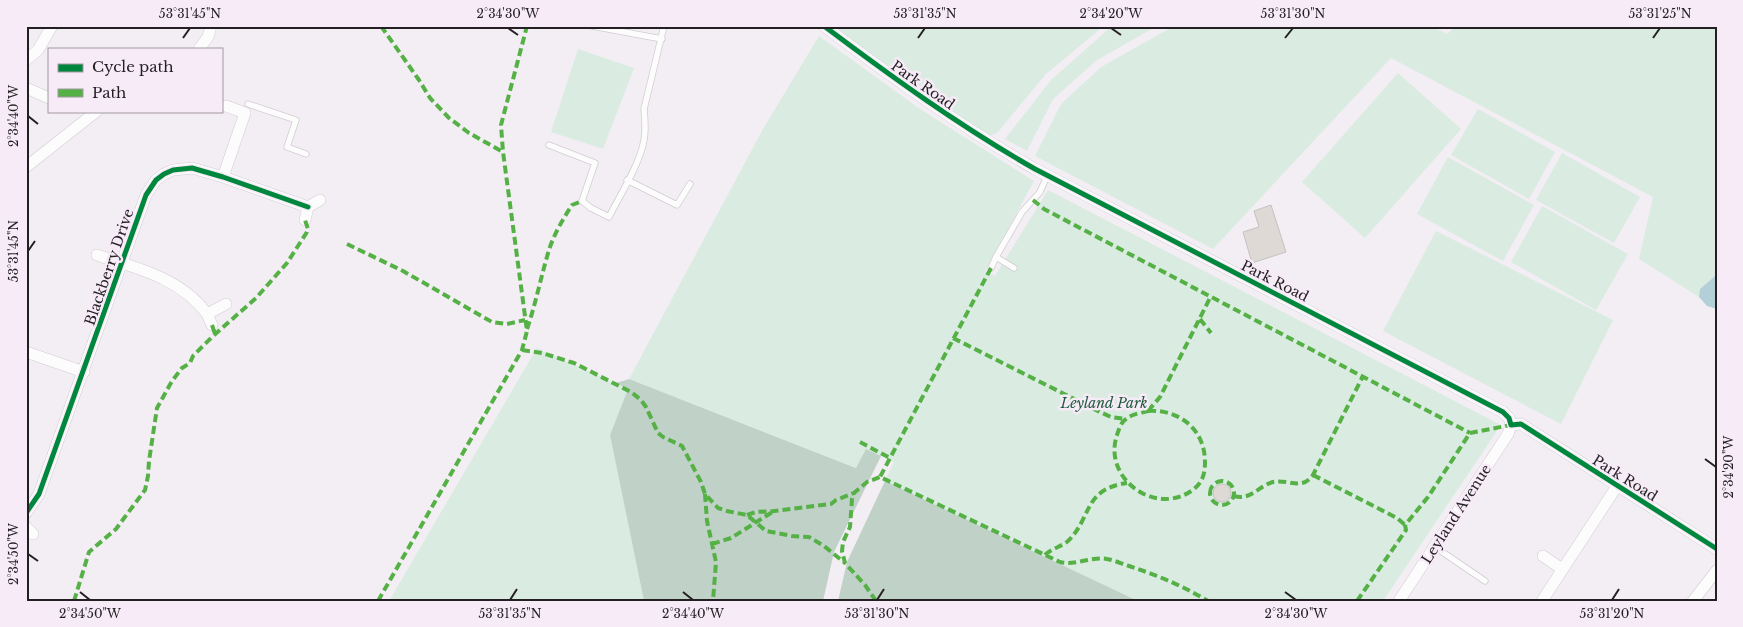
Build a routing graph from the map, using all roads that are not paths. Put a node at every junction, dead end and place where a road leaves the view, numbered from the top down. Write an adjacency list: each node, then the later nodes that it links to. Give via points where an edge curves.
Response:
1 (52, 26): 8 (street, via 38,50)
2 (211, 26): 7 (street)
3 (592, 26): 6 (lane)
4 (664, 26): 6 (lane)
5 (824, 26): 17 (street, Park Road, via 948,116)
6 (662, 39): 19 (lane, via 644,109 644,140)
7 (200, 48)
8 (26, 60)
9 (26, 88): 10 (street)
10 (48, 98)
11 (226, 106): 12 (street)
12 (247, 106): 15 (lane, via 296,120 287,146); 18 (street)
13 (94, 114): 16 (street)
14 (548, 145): 19 (lane, via 595,164 582,202 608,218)
15 (306, 154)
16 (26, 167)
17 (1047, 176): 25 (lane, via 1040,192 1022,212); 34 (street, Park Road, via 1503,412)
18 (223, 177): 22 (street, Blackberry Drive); 26 (street, Blackberry Drive, via 184,168 156,180 146,195)
19 (627, 180): 20 (lane, via 678,205)
20 (690, 184)
21 (320, 200): 22 (street)
22 (308, 207): 23 (street)
23 (305, 220)
24 (97, 255): 26 (street, Blackberry Drive)
25 (996, 257): 27 (lane); 28 (lane)
26 (122, 264): 30 (street, via 174,284 192,296); 33 (street, Blackberry Drive)
27 (991, 268)
28 (1014, 268)
29 (226, 304): 30 (street)
30 (207, 314): 31 (street)
31 (212, 324)
32 (26, 352): 33 (street)
33 (84, 372): 36 (street, Blackberry Drive, via 39,494)
34 (1511, 426): 35 (street, Park Road, via 1521,424); 37 (street, Leyland Avenue)
35 (1617, 486): 38 (street, Park Road); 40 (street)
36 (26, 513)
37 (1435, 547): 42 (lane); 43 (street, Leyland Avenue)
38 (1717, 549)
39 (1543, 556): 40 (street)
40 (1562, 569): 44 (street)
41 (1717, 570): 45 (street)
42 (1485, 581)
43 (1399, 601)
44 (1542, 601)
45 (1693, 601)

